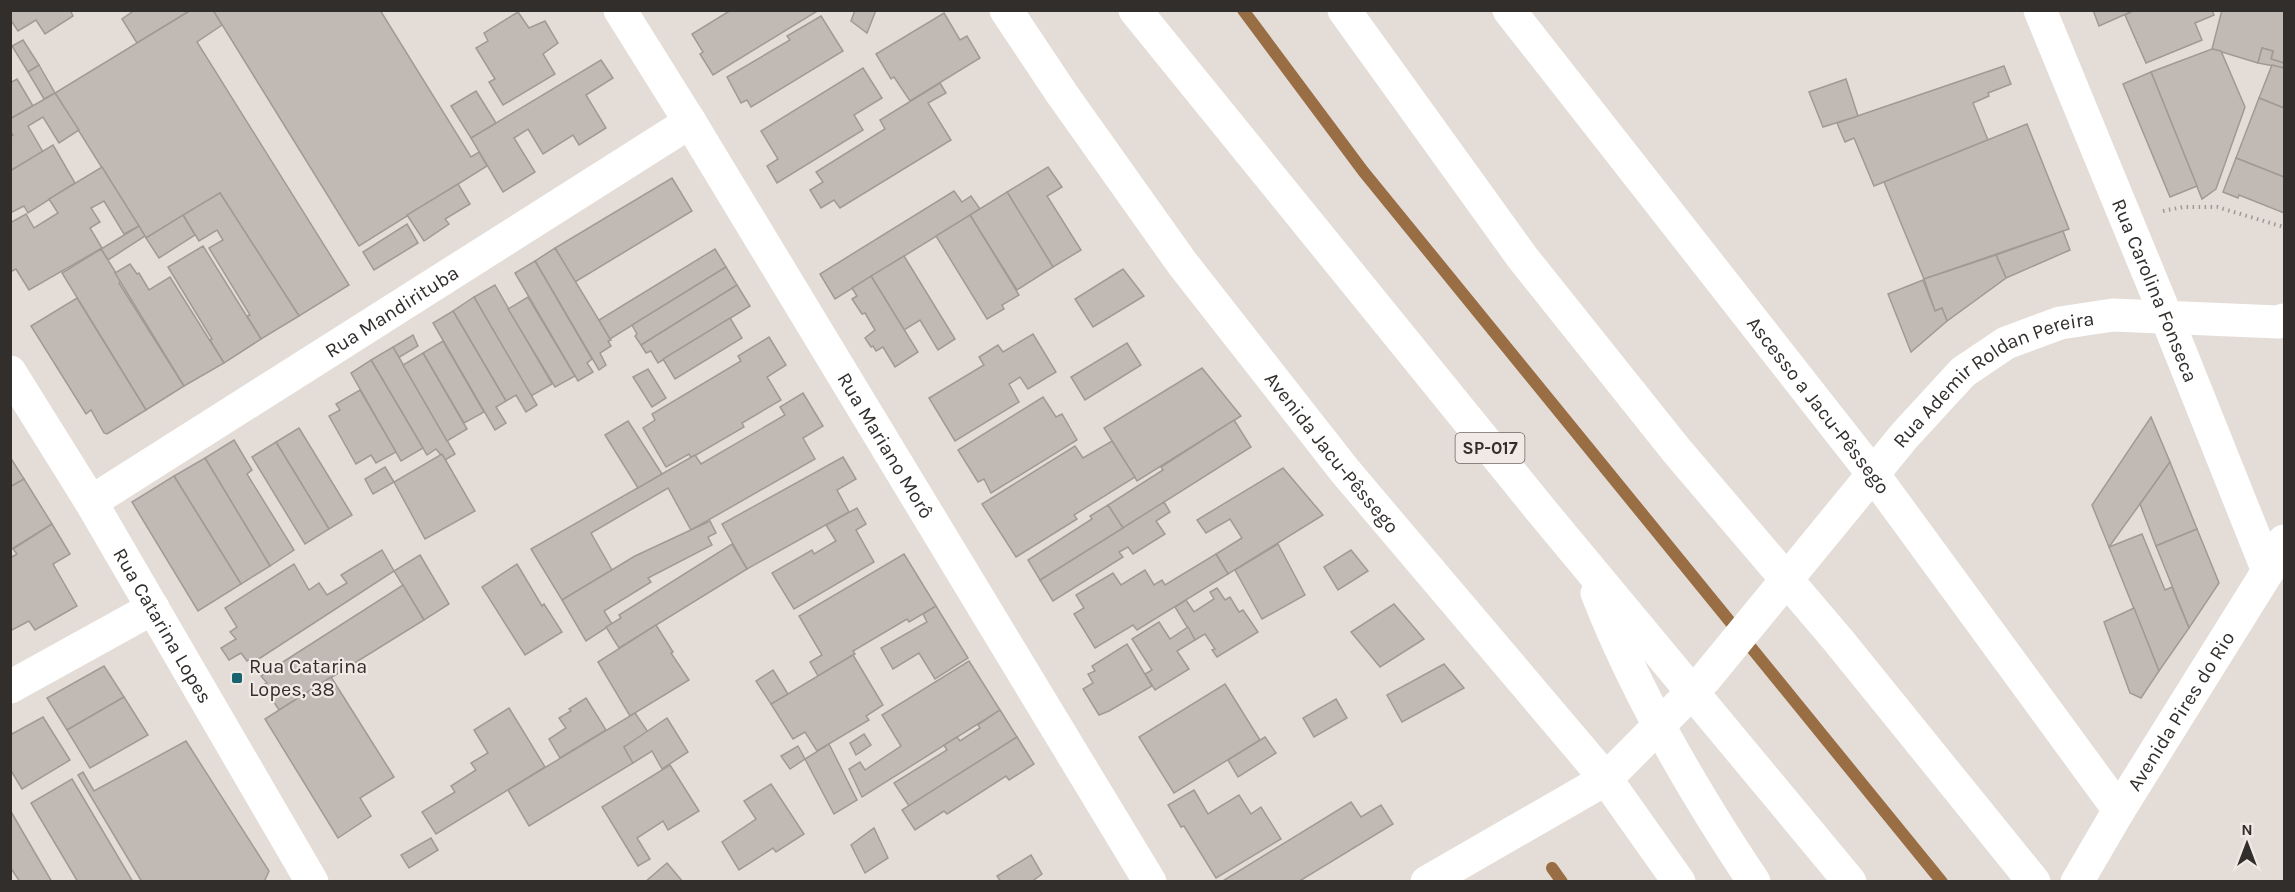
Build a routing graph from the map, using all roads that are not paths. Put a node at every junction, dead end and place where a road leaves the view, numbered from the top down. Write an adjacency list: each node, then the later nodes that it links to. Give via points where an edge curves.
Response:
1 (620, 10): 7 (main road, Rua Mariano Morô)
2 (1006, 10): 18 (main road, Avenida Jacu-Pêssego, via 1189,272 1345,471)
3 (1135, 10): 14 (main road, SP-017)
4 (1344, 10): 26 (main road, via 1522,257 1677,451 1838,640)
5 (1509, 10): 11 (main road, Ascesso a Jacu-Pêssego)
6 (2040, 10): 8 (main road, Rua Carolina Fonseca)
7 (690, 122): 12 (main road, Rua Mandirituba); 21 (main road, Rua Mariano Morô)
8 (2166, 316): 9 (main road, Rua Ademir Roldan Pereira); 11 (main road, Rua Ademir Roldan Pereira, via 2113,315 2060,322 2006,343 1963,372); 15 (main road, Rua Carolina Fonseca)
9 (2284, 320)
10 (10, 372): 12 (main road, Rua Catarina Lopes)
11 (1873, 474): 18 (main road, Rua Ademir Roldan Pereira, via 1705,678); 19 (main road, Ascesso a Jacu-Pêssego)
12 (92, 502): 16 (main road, Rua Catarina Lopes)
13 (2284, 541): 15 (main road, Avenida Pires do Rio)
14 (1587, 566): 24 (main road, via 1610,625 1654,716); 25 (main road, SP-017)
15 (2268, 571): 19 (main road, Avenida Pires do Rio)
16 (153, 608): 17 (main road); 20 (main road, Rua Catarina Lopes)
17 (10, 687)
18 (1606, 779): 22 (main road, Rua Ademir Roldan Pereira); 23 (main road, Avenida Jacu-Pêssego)
19 (2119, 810): 27 (main road, Avenida Pires do Rio)
20 (312, 882)
21 (1150, 882)
22 (1427, 882)
23 (1679, 882)
24 (1754, 882)
25 (1850, 882)
26 (2034, 882)
27 (2076, 882)

